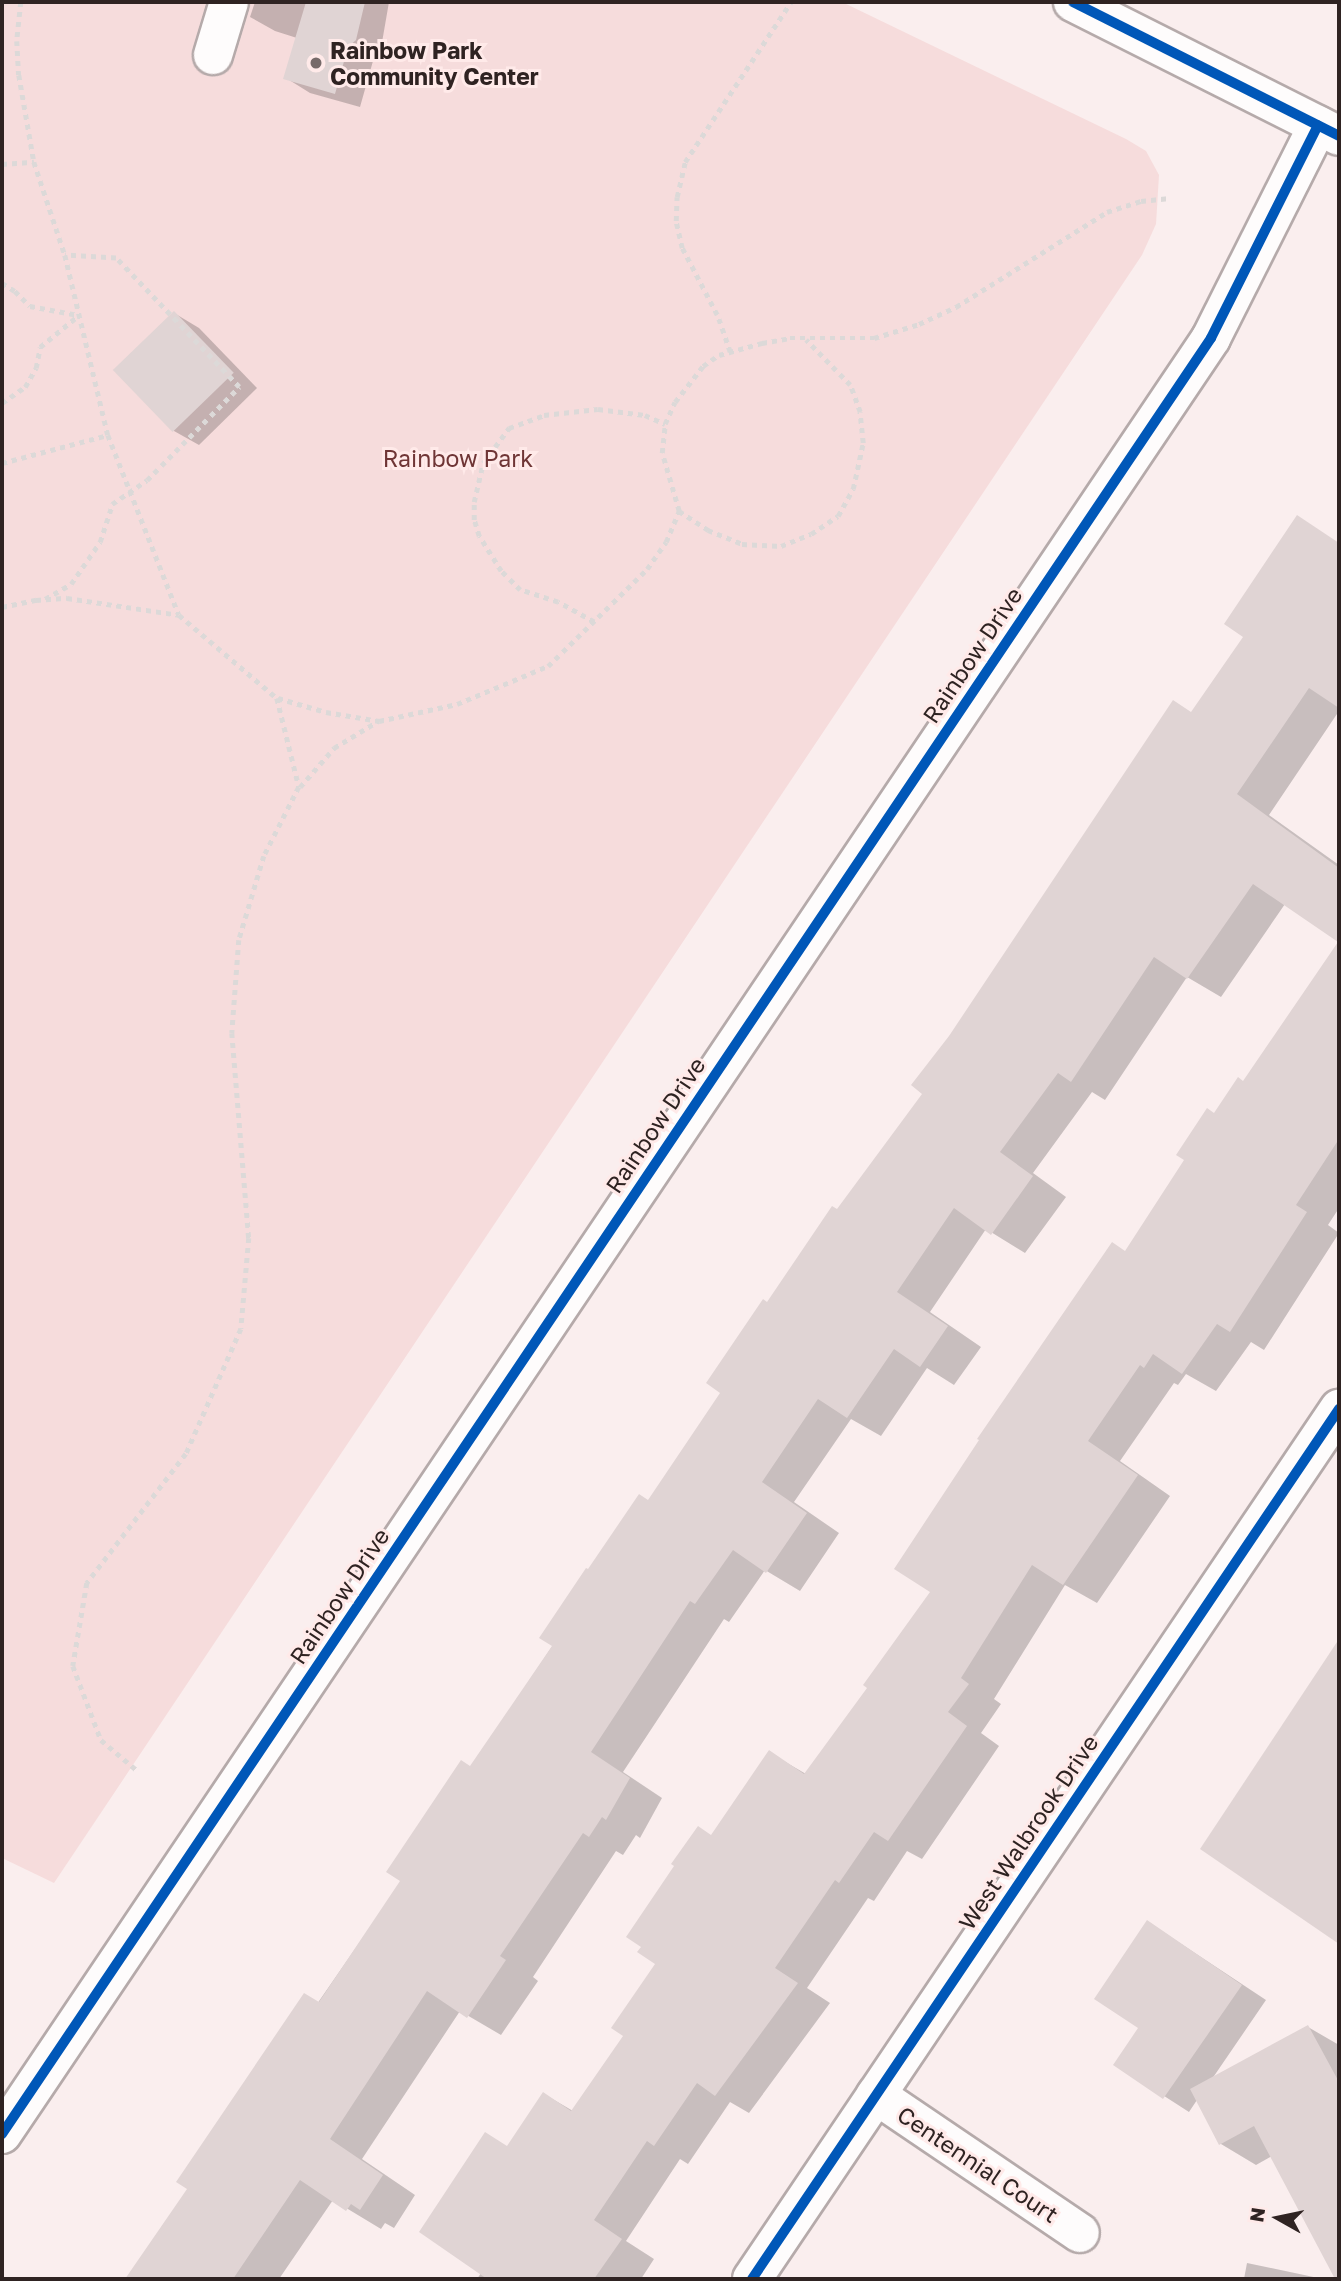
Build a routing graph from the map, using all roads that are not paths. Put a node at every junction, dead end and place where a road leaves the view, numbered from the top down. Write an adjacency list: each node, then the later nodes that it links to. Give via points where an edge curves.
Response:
1 (229, 2): 3 (street)
2 (1073, 2): 4 (street)
3 (213, 55)
4 (1329, 130): 7 (street, Rainbow Drive, via 1210,338)
5 (1339, 1409): 6 (street, West Walbrook Drive)
6 (876, 2095): 8 (street, Centennial Court); 9 (street, West Walbrook Drive)
7 (2, 2134)
8 (1080, 2233)
9 (752, 2279)

